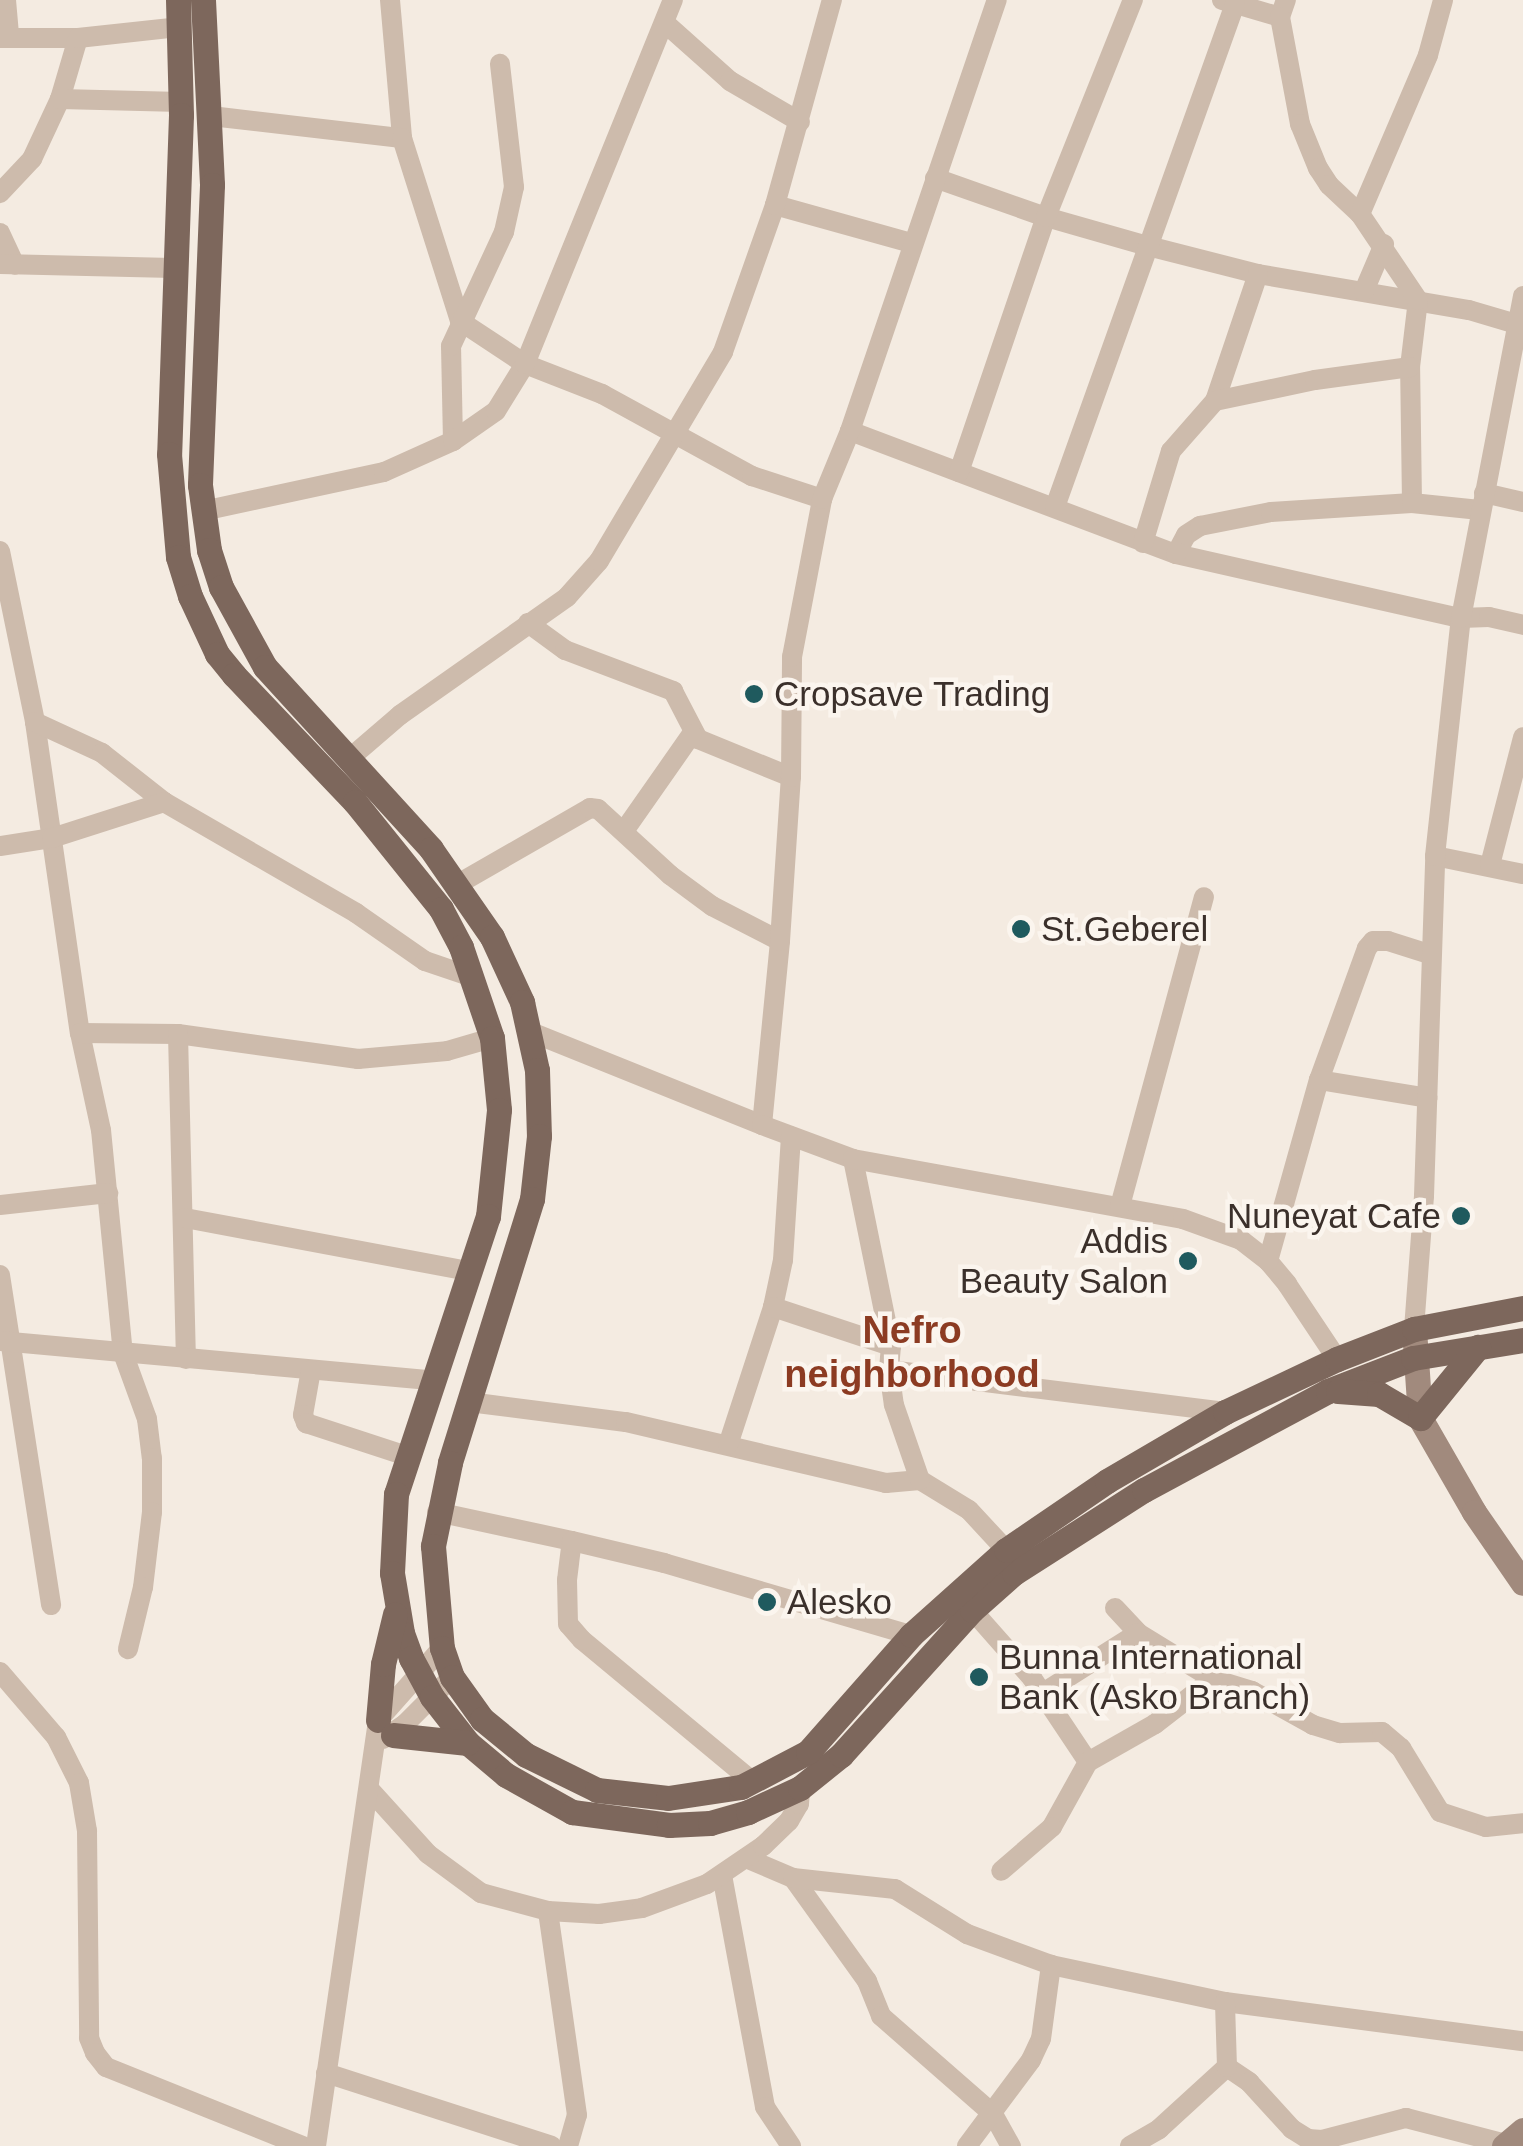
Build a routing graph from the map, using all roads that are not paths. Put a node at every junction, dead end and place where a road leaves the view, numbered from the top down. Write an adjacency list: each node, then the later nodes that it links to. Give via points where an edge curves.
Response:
1 (6, 0): 14 (street)
2 (178, 0): 13 (main road)
3 (203, 0): 19 (main road)
4 (390, 0): 21 (street)
5 (674, 0): 12 (street)
6 (832, 0): 20 (street)
7 (997, 0): 22 (street)
8 (1133, 0): 26 (street)
9 (1444, 0): 25 (street, via 1428,55)
10 (1229, 2): 11 (street); 30 (street)
11 (1283, 8): 25 (street, via 1300,124 1329,186)
12 (665, 23): 20 (street, via 730,81); 39 (street)
13 (180, 28): 15 (street); 18 (main road)
14 (4, 38): 15 (street)
15 (78, 38): 17 (street)
16 (500, 64): 37 (street, via 514,186 504,232)
17 (60, 100): 18 (street); 23 (street, via 32,159)
18 (181, 102): 32 (main road)
19 (211, 116): 21 (street); 51 (main road)
20 (800, 122): 24 (street)
21 (402, 138): 37 (street)
22 (935, 178): 26 (street); 28 (street)
23 (0, 193)
24 (775, 205): 28 (street); 43 (street, via 723,352)
25 (1360, 214): 29 (street)
26 (1046, 218): 30 (street); 45 (street)
27 (0, 233): 31 (street)
28 (911, 243): 42 (street)
29 (1384, 244): 34 (street); 36 (street)
30 (1148, 246): 33 (street); 50 (street)
31 (8, 265): 32 (street)
32 (174, 268): 74 (main road, via 169,454 178,557 196,611 247,690 419,878)
33 (1258, 274): 34 (street); 41 (street)
34 (1364, 291): 36 (street)
35 (1523, 296): 38 (street)
36 (1418, 300): 38 (street); 40 (street)
37 (460, 322): 39 (street); 44 (street, via 451,346)
38 (1520, 325): 47 (street)
39 (524, 364): 43 (street, via 602,394); 44 (street, via 496,411)
40 (1410, 367): 41 (street); 49 (street)
41 (1215, 402): 52 (street, via 1171,451)
42 (850, 431): 45 (street); 46 (street)
43 (676, 438): 46 (street, via 752,476); 56 (street, via 599,561)
44 (453, 441): 51 (street, via 384,472)
45 (958, 472): 50 (street)
46 (822, 499): 62 (street, via 792,657)
47 (1482, 501): 48 (street); 49 (street); 55 (street)
48 (1523, 502)
49 (1412, 503): 54 (street, via 1218,520 1186,535)
50 (1055, 506): 52 (street)
51 (203, 511): 61 (main road, via 221,587 252,646 281,688)
52 (1143, 544): 54 (street)
53 (0, 550): 58 (street)
54 (1176, 554): 55 (street)
55 (1461, 618): 57 (street); 67 (street)
56 (528, 624): 59 (street, via 565,650 672,692); 61 (street)
57 (1523, 625)
58 (34, 722): 63 (street, via 102,753); 65 (street)
59 (692, 734): 62 (street); 64 (street)
60 (1523, 737): 68 (street)
61 (350, 758): 70 (main road)
62 (791, 776): 72 (street)
63 (164, 802): 65 (street); 74 (street, via 356,913 425,962)
64 (624, 831): 70 (street, via 590,808); 72 (street, via 712,906)
65 (52, 838): 66 (street); 76 (street)
66 (0, 846)
67 (1434, 856): 68 (street); 73 (street)
68 (1490, 865): 69 (street)
69 (1523, 874)
70 (458, 884): 75 (main road, via 492,937)
71 (1204, 897): 86 (street)
72 (780, 941): 81 (street)
73 (1429, 954): 79 (street, via 1388,941 1373,940 1366,948); 80 (street)
74 (472, 977): 78 (main road)
75 (530, 1032): 81 (street); 106 (main road, via 539,1095 536,1175)
76 (80, 1034): 77 (street); 84 (street)
77 (178, 1034): 78 (street, via 358,1060 446,1051); 87 (street)
78 (492, 1038): 89 (main road, via 496,1170)
79 (1319, 1080): 80 (street); 88 (street)
80 (1428, 1098): 93 (street)
81 (762, 1125): 82 (street)
82 (791, 1136): 83 (street); 91 (street, via 783,1260)
83 (853, 1159): 86 (street); 96 (street)
84 (108, 1193): 85 (street); 98 (street)
85 (0, 1206)
86 (1120, 1206): 88 (street, via 1226,1235)
87 (185, 1218): 89 (street); 100 (street)
88 (1268, 1261): 101 (street)
89 (468, 1271): 104 (main road)
90 (0, 1275): 95 (street)
91 (773, 1307): 96 (street); 109 (street)
92 (1523, 1308): 93 (main road)
93 (1414, 1328): 99 (main road); 101 (main road)
94 (1523, 1340): 97 (main road)
95 (5, 1341): 98 (street); 116 (street)
96 (891, 1346): 103 (street)
97 (1478, 1347): 99 (main road); 108 (main road)
98 (123, 1352): 100 (street); 123 (street, via 147,1419 152,1458 143,1587)
99 (1413, 1358): 105 (main road); 108 (main road)
100 (186, 1359): 102 (street)
101 (1338, 1359): 107 (main road)
102 (311, 1370): 104 (street); 110 (street, via 306,1423)
103 (888, 1370): 107 (street); 111 (street)
104 (432, 1380): 110 (main road)
105 (1328, 1391): 108 (main road, via 1378,1394); 119 (main road, via 1144,1490 1014,1573)
106 (470, 1402): 109 (street, via 626,1422); 112 (main road)
107 (1226, 1412): 114 (main road)
108 (1420, 1418): 115 (main road)
109 (728, 1445): 111 (street, via 886,1483)
110 (407, 1456): 118 (main road, via 396,1494)
111 (920, 1480): 114 (street, via 969,1510)
112 (437, 1512): 113 (street); 122 (main road, via 434,1568)
113 (572, 1541): 121 (street); 133 (street, via 568,1624)
114 (1006, 1550): 121 (main road)
115 (1523, 1584)
116 (51, 1604)
117 (1115, 1608): 120 (street)
118 (396, 1609): 125 (main road); 130 (main road, via 383,1664)
119 (972, 1610): 128 (street); 134 (main road, via 841,1755)
120 (1138, 1633): 127 (street); 128 (street)
121 (910, 1635): 133 (main road, via 808,1752)
122 (442, 1648): 125 (street); 126 (main road)
123 (128, 1650)
124 (0, 1672): 150 (street, via 56,1737 79,1784 87,1831 95,2052 106,2068)
125 (420, 1673): 129 (main road); 130 (street)
126 (452, 1677): 129 (street); 133 (main road, via 498,1734 544,1766 597,1790 668,1798)
127 (1212, 1679): 132 (street, via 1156,1724); 136 (street, via 1252,1691 1313,1725 1340,1733 1382,1732 1401,1748 1440,1812 1467,1824)
128 (1044, 1693): 132 (street)
129 (432, 1696): 130 (street); 131 (main road)
130 (383, 1732): 131 (main road); 135 (street)
131 (468, 1743): 134 (main road, via 550,1803 625,1823 710,1823)
132 (1088, 1762): 138 (street, via 1052,1828)
133 (752, 1781)
134 (800, 1788): 137 (street, via 789,1822)
135 (370, 1790): 141 (street, via 428,1854 482,1893); 146 (street)
136 (1523, 1823)
137 (746, 1858): 139 (street); 140 (street)
138 (1000, 1871)
139 (722, 1875): 141 (street, via 642,1908); 154 (street, via 765,2107)
140 (793, 1878): 142 (street, via 895,1889 967,1934); 147 (street, via 866,1982 881,2016)
141 (548, 1911): 153 (street, via 577,2115)
142 (1051, 1965): 143 (street); 147 (street, via 1041,2039)
143 (1224, 2002): 144 (street); 145 (street)
144 (1523, 2040)
145 (1227, 2068): 149 (street, via 1308,2138 1406,2118); 157 (street)
146 (326, 2074): 148 (street); 151 (street)
147 (992, 2114): 155 (street); 156 (street)
148 (491, 2136): 152 (street)
149 (1511, 2140)
150 (303, 2146)
151 (316, 2146)
152 (552, 2146)
153 (568, 2146)
154 (791, 2146)
155 (967, 2146)
156 (1011, 2146)
157 (1130, 2146)

